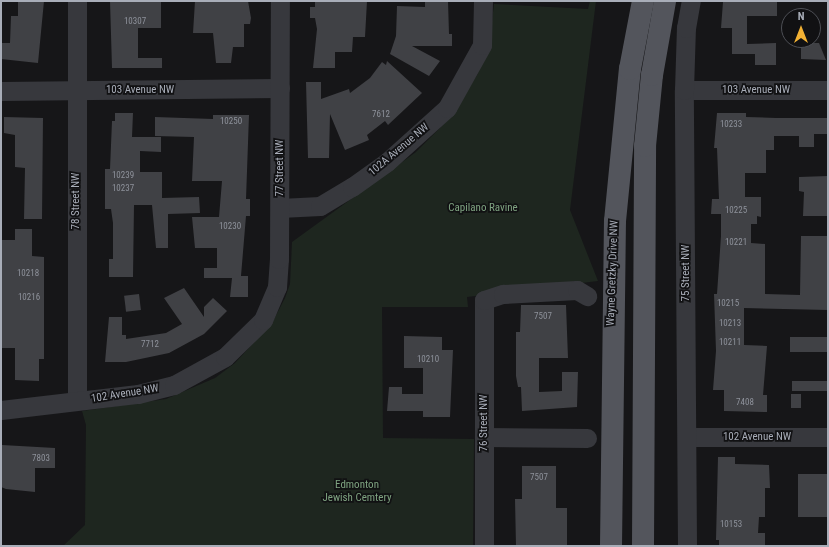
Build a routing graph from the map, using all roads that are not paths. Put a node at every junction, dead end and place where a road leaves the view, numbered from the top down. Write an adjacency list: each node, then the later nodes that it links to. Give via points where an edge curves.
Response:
1 (77, 1): 8 (street, 78 Street NW)
2 (280, 1): 7 (street, 77 Street NW)
3 (483, 1): 12 (street, 102A Avenue NW, via 482,45 447,108 388,162 320,206)
4 (642, 1): 22 (main road, Wayne Gretzky Drive NW, via 630,69 615,221)
5 (665, 1): 23 (main road, via 652,75 645,146)
6 (692, 1): 9 (street, 75 Street NW, via 686,28)
7 (280, 88): 8 (street, 103 Avenue NW); 12 (street, 77 Street NW)
8 (76, 90): 11 (street, 103 Avenue NW); 15 (street, 78 Street NW)
9 (684, 90): 10 (street, 103 Avenue NW); 19 (street, 75 Street NW)
10 (828, 90)
11 (1, 91)
12 (280, 208): 14 (street, 77 Street NW, via 277,287 269,310)
13 (587, 296): 17 (street, 76 Street NW, via 577,290 503,294 484,300)
14 (255, 330): 15 (street, 102 Avenue NW, via 225,358 174,384 138,394)
15 (77, 400): 16 (street, 102 Avenue NW)
16 (1, 410)
17 (484, 437): 18 (street); 21 (street, 76 Street NW)
18 (587, 438)
19 (687, 438): 20 (street, 102 Avenue NW); 24 (street, 75 Street NW)
20 (828, 438)
21 (484, 546)
22 (611, 546)
23 (643, 546)
24 (687, 546)

